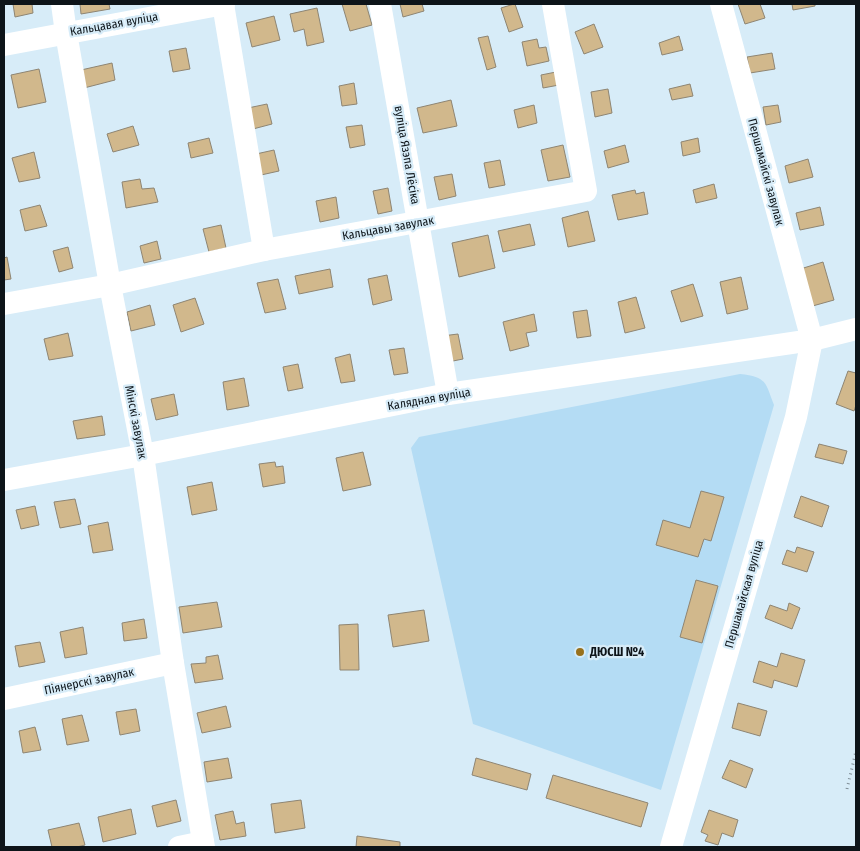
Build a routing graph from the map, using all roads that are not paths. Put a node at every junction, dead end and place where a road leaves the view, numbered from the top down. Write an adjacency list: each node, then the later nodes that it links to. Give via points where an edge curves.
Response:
1 (62, 4): 6 (street, Мінскі завулак)
2 (223, 4): 6 (street, Кальцавая вуліца); 9 (street)
3 (380, 4): 8 (street, вуліца Язэпа Лёсіка)
4 (553, 4): 8 (street, Кальцавы завулак, via 586,192)
5 (721, 4): 13 (street, Першамайскі завулак)
6 (66, 33): 7 (street, Кальцавая вуліца); 10 (street, Мінскі завулак)
7 (4, 45)
8 (419, 223): 9 (street, Кальцавы завулак); 14 (street, вуліца Язэпа Лёсіка)
9 (264, 250): 10 (street, Кальцавы завулак)
10 (110, 285): 11 (street, Кальцавы завулак); 15 (street, Мінскі завулак)
11 (4, 304)
12 (856, 329): 13 (street, Калядная вуліца)
13 (812, 340): 14 (street, Калядная вуліца); 21 (street, Першамайская вуліца, via 796,417)
14 (448, 394): 15 (street, Калядная вуліца)
15 (143, 455): 16 (street, Калядная вуліца); 17 (street, Мінскі завулак)
16 (4, 480)
17 (174, 663): 18 (street, Піянерскі завулак); 19 (street, Мінскі завулак)
18 (4, 699)
19 (203, 845): 20 (street, Мінскі завулак)
20 (179, 847)
21 (671, 847)

